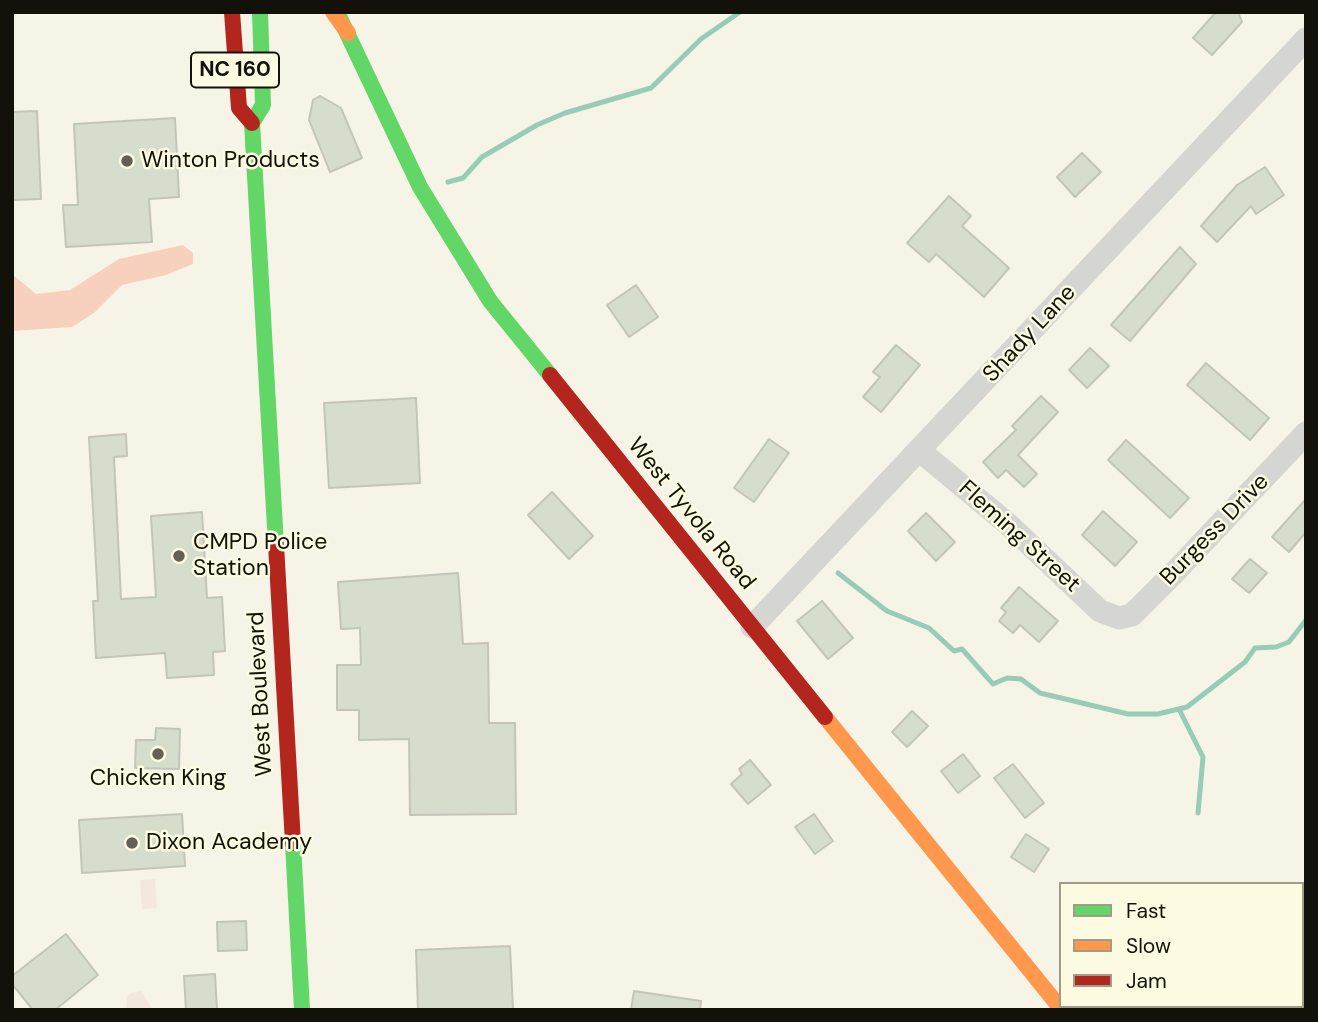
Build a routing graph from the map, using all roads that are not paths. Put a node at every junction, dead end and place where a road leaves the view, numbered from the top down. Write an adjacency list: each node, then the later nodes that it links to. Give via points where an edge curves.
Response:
1 (232, 12): 5 (street, West Boulevard / NC 160, via 239,108)
2 (260, 12): 5 (street, West Boulevard / NC 160, via 263,105)
3 (335, 12): 9 (street, West Tyvola Road, via 420,187 490,301)
4 (1306, 39): 7 (street, Shady Lane)
5 (252, 123): 11 (street, West Boulevard / NC 160)
6 (1306, 433): 8 (street, Burgess Drive, via 1132,615)
7 (920, 451): 8 (street, Fleming Street, via 1008,524 1100,611); 9 (street, Shady Lane)
8 (1119, 618)
9 (752, 627): 10 (street, West Tyvola Road)
10 (1059, 1006)
11 (302, 1010)

